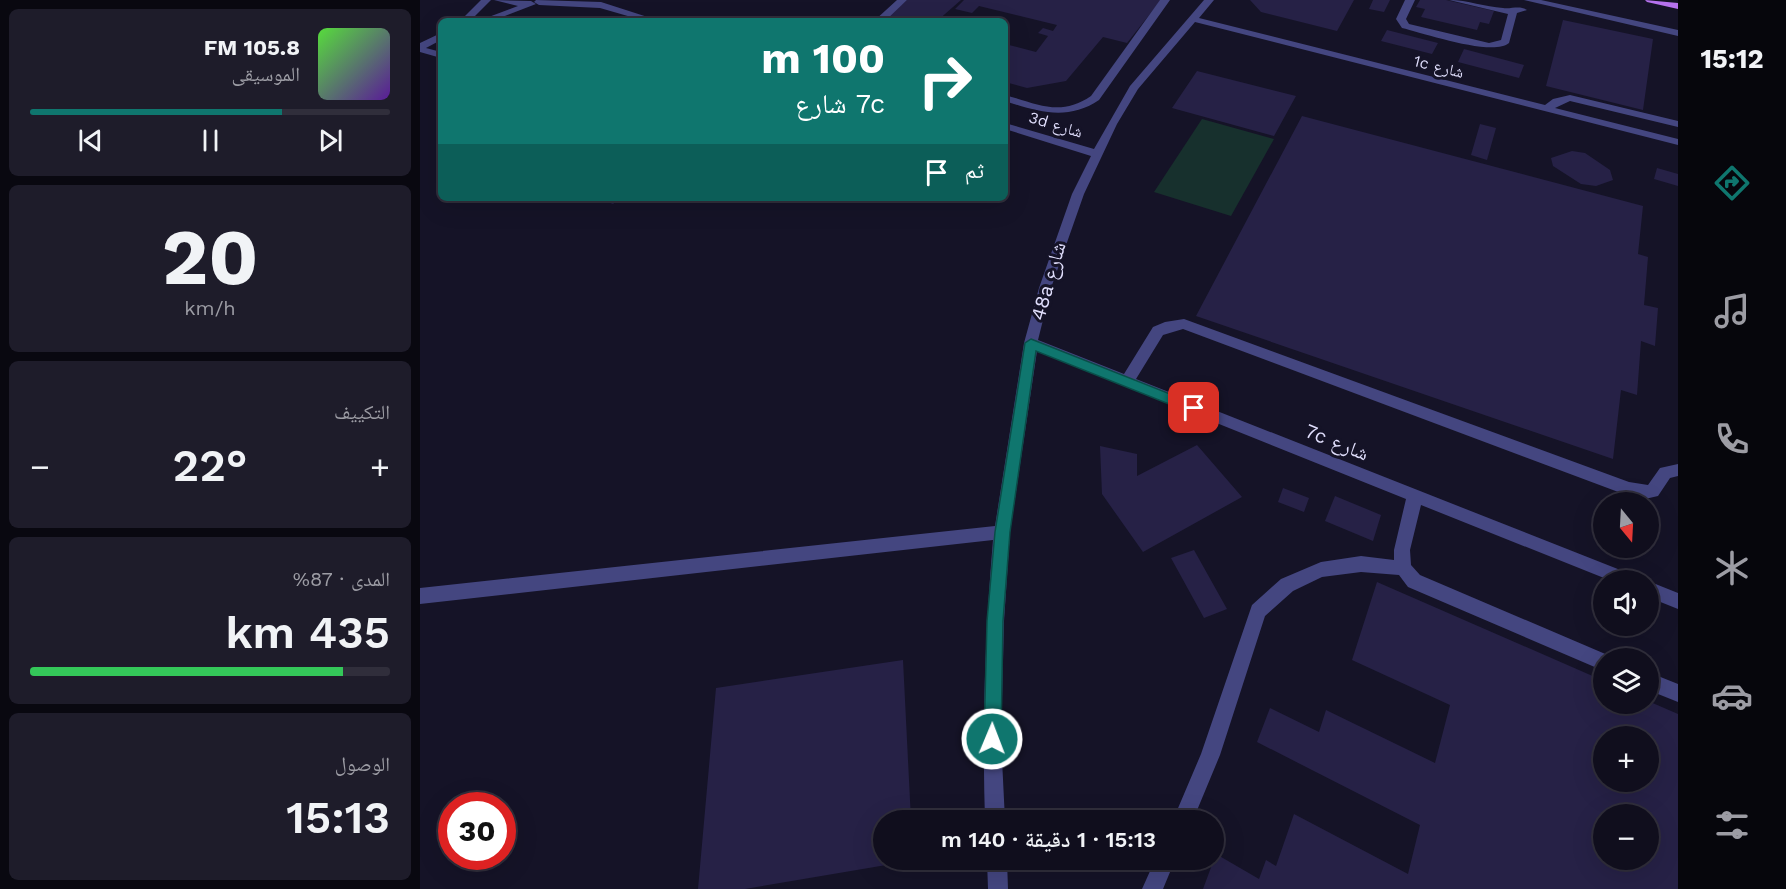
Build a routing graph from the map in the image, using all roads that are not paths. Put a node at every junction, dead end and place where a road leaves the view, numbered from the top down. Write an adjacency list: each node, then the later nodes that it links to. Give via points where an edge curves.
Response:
1 (486, 0): 14 (street)
2 (499, 0): 10 (street)
3 (902, 0): 17 (street)
4 (1165, 0): 23 (street, via 1088,104 1055,111)
5 (1209, 0): 18 (street, 48a شارع)
6 (1410, 0): 13 (street, via 1401,19 1406,26 1489,46 1506,41)
7 (1454, 0): 13 (street)
8 (1652, 0): 12 (main road)
9 (1535, 1): 13 (street, via 1523,10); 19 (street)
10 (539, 2): 11 (street); 15 (street)
11 (599, 2): 16 (street)
12 (1678, 6)
13 (1513, 11)
14 (468, 18)
15 (492, 18)
16 (645, 18)
17 (882, 18)
18 (1193, 19): 24 (street, 1c شارع); 28 (street, 48a شارع, via 1134,88)
19 (1678, 33)
20 (438, 38): 21 (street)
21 (420, 48): 22 (street)
22 (438, 54)
23 (1008, 99)
24 (1546, 109): 25 (street, via 1570,98); 27 (street, 1c شارع)
25 (1678, 124)
26 (1008, 127): 28 (street, 3d شارع)
27 (1678, 142)
28 (1097, 154): 29 (street, 48a شارع, via 1060,238)
29 (1031, 343): 30 (street, 7c شارع); 33 (street, 48a شارع)
30 (1127, 382): 31 (street, via 1158,331 1184,324 1629,489 1653,491 1660,486 1665,473); 32 (street, 7c شارع)
31 (1678, 470)
32 (1415, 496): 34 (street, via 1402,550); 35 (street, 7c شارع)
33 (1002, 532): 37 (street); 42 (street, 48a شارع, via 995,621)
34 (1403, 568): 39 (street, via 1414,581 1432,591); 43 (street, via 1361,564 1321,570 1287,585 1258,611 1210,755)
35 (1602, 570)
36 (1659, 593): 38 (street)
37 (420, 596)
38 (1678, 601)
39 (1593, 657)
40 (1659, 685): 41 (street)
41 (1678, 693)
42 (995, 810)
43 (1187, 810)
44 (997, 870): 46 (street)
45 (1161, 870): 47 (street)
46 (998, 889)
47 (1152, 889)

